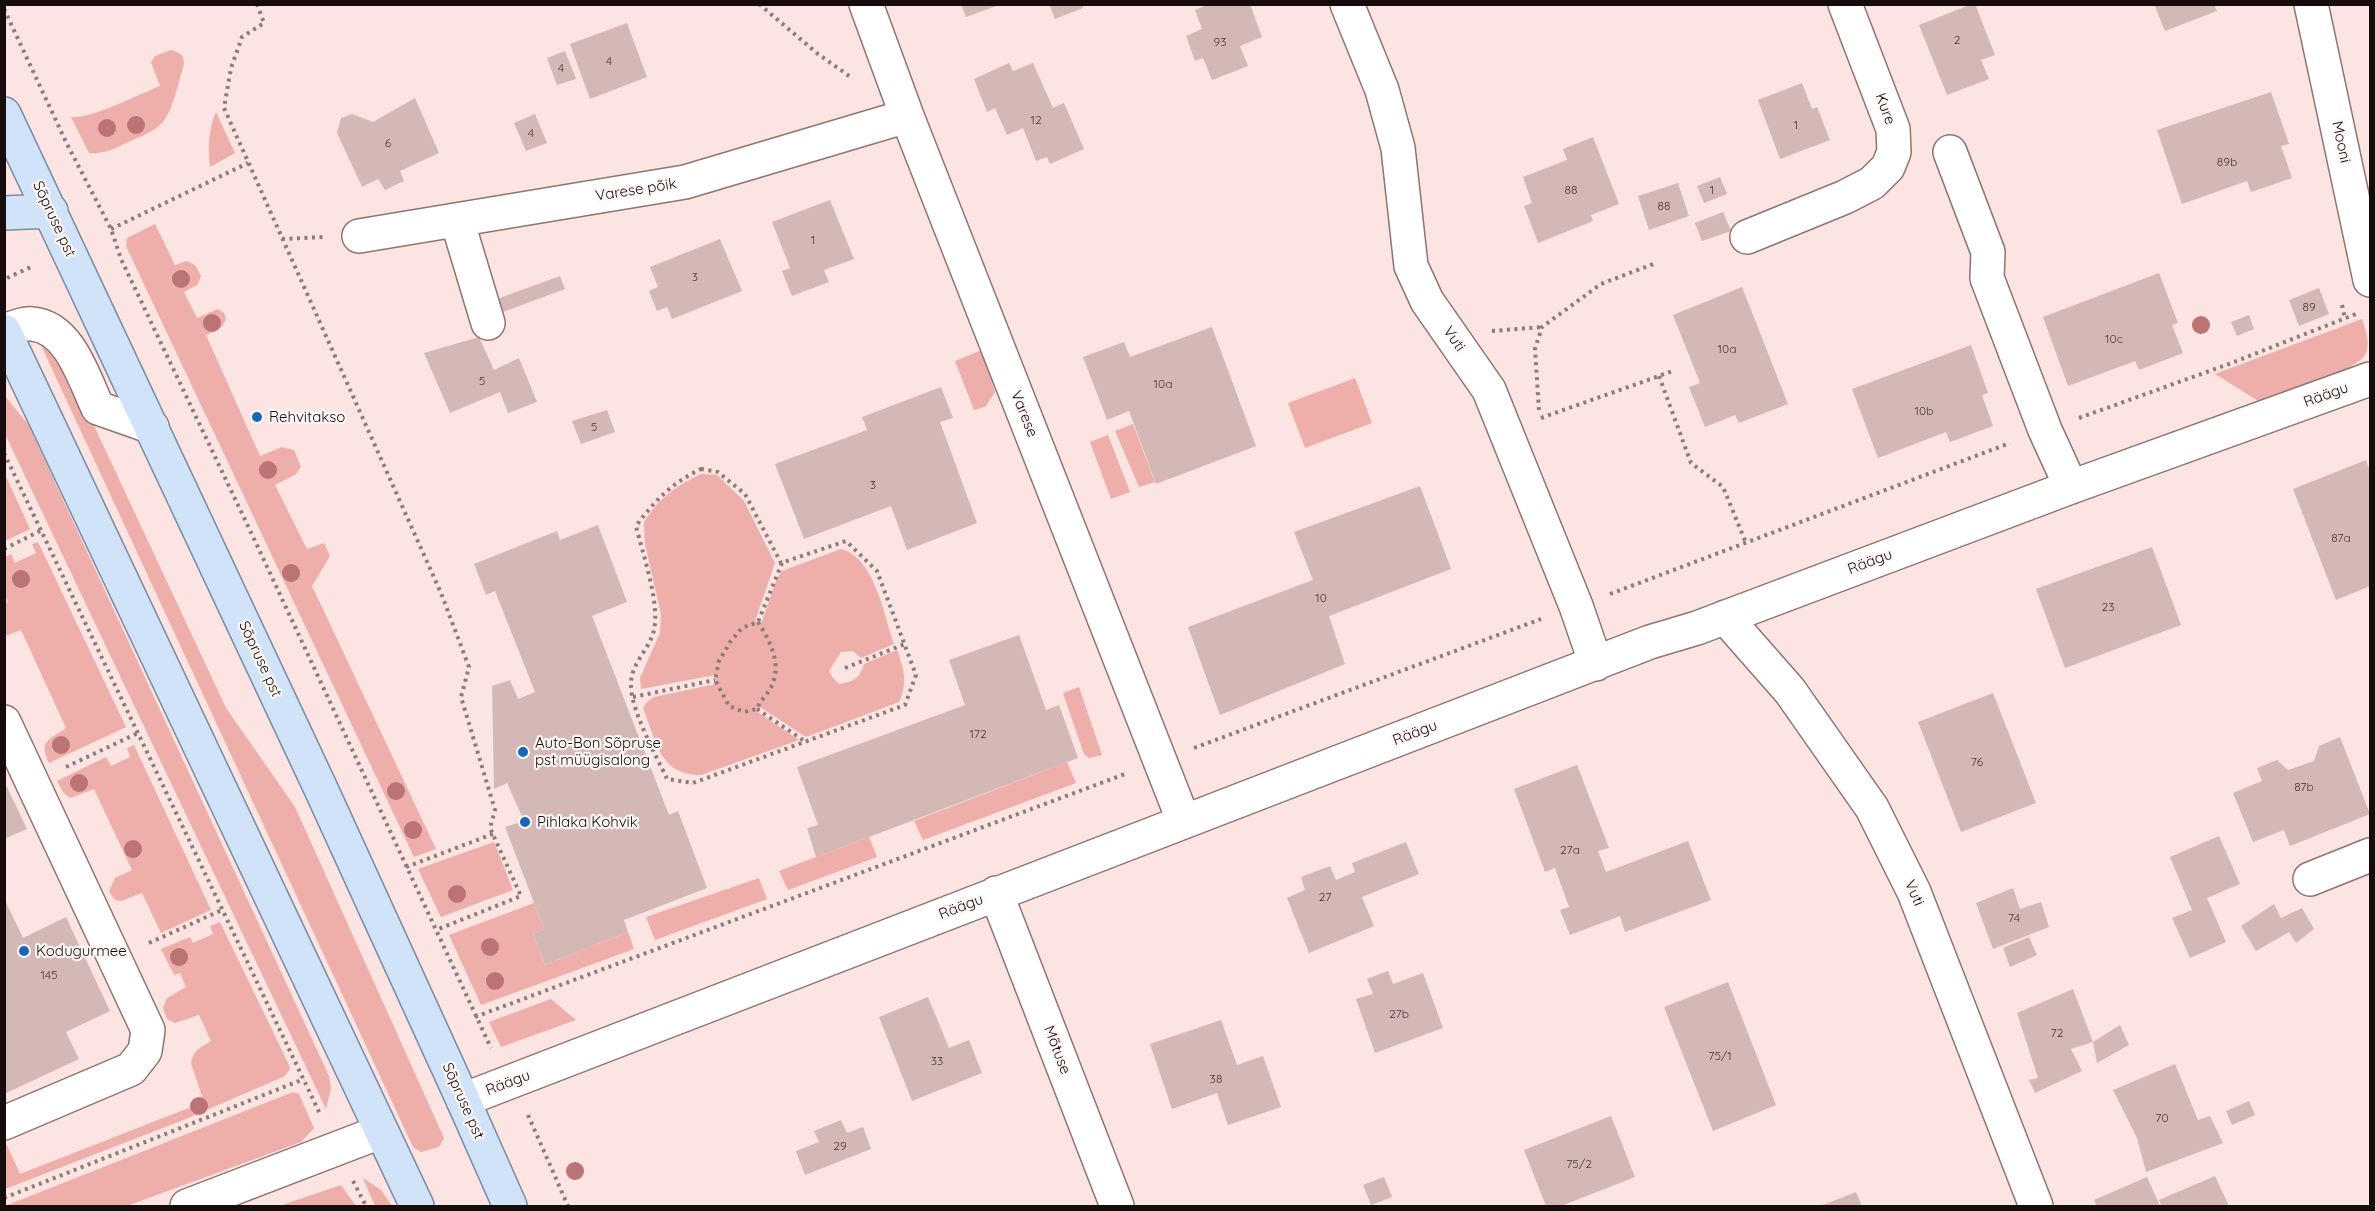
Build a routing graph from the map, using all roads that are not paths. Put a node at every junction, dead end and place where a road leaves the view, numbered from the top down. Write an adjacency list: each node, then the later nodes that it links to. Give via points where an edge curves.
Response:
1 (866, 4): 6 (street, Varese)
2 (1347, 4): 21 (street, Vuti, via 1382,90 1398,148 1411,266 1426,301 1488,390)
3 (1845, 4): 12 (street, Kure, via 1893,129 1894,152 1888,167 1872,183 1845,197)
4 (2311, 4): 13 (street, Mooni)
5 (4, 114): 8 (main road, Sõpruse pst)
6 (907, 116): 10 (street, Varese põik, via 685,182); 23 (street, Varese)
7 (1950, 152): 19 (street, via 1988,252 1987,278)
8 (51, 211): 9 (main road); 18 (main road, Sõpruse pst)
9 (4, 213)
10 (457, 220): 11 (street, Varese põik); 15 (street)
11 (359, 236)
12 (1747, 237)
13 (2366, 238): 14 (street, Mooni)
14 (2370, 280)
15 (488, 323)
16 (4, 331): 18 (street, via 29,324 48,327 67,345 98,408); 29 (main road)
17 (2370, 379): 19 (street, Räägu)
18 (152, 427): 27 (main road, Sõpruse pst)
19 (2071, 487): 20 (street, Räägu)
20 (1725, 617): 21 (street, Räägu); 34 (street, Vuti, via 1790,691 1872,808 1914,892)
21 (1596, 664): 23 (street, Räägu)
22 (4, 722): 28 (street, via 148,1030 145,1051 131,1069)
23 (1184, 822): 26 (street, Räägu)
24 (2370, 855): 25 (street)
25 (2310, 879)
26 (996, 893): 27 (street, Räägu); 33 (street, Mõtuse)
27 (464, 1100): 32 (main road, Sõpruse pst)
28 (4, 1123)
29 (381, 1132): 30 (street); 31 (main road)
30 (187, 1206)
31 (417, 1206)
32 (510, 1206)
33 (1118, 1206)
34 (2037, 1206)

